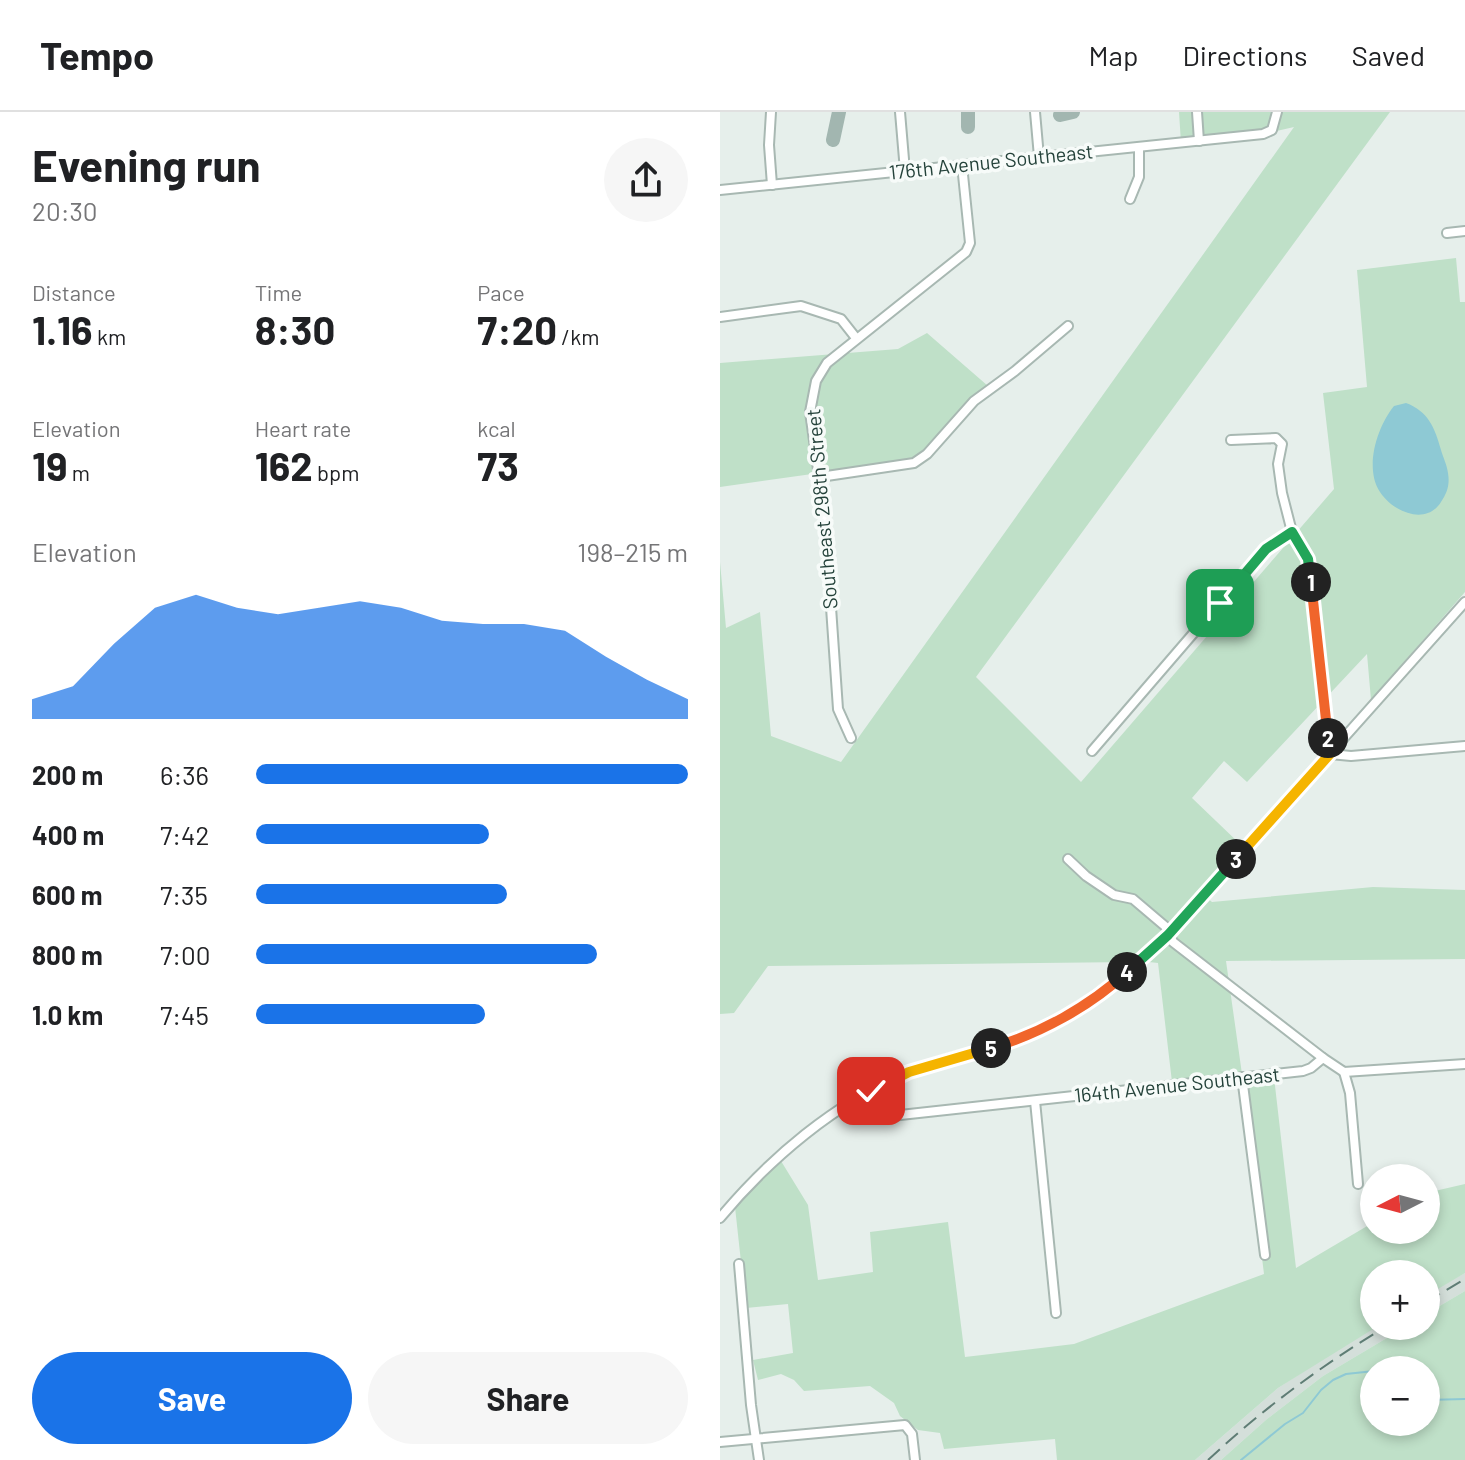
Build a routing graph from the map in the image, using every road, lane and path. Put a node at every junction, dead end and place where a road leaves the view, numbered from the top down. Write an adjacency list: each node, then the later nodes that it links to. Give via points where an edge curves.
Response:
1 (771, 112): 11 (street)
2 (900, 112): 10 (street)
3 (1035, 112): 8 (street)
4 (1197, 112): 6 (street)
5 (1277, 112): 6 (street, 176th Avenue Southeast, via 1272,130 1263,134)
6 (1199, 141): 7 (street, 176th Avenue Southeast)
7 (1139, 147): 8 (street, 176th Avenue Southeast); 13 (street, via 1139,177)
8 (1039, 157): 9 (street, 176th Avenue Southeast)
9 (962, 165): 10 (street, 176th Avenue Southeast); 18 (street, Southeast 298th Street, via 970,243 966,252)
10 (905, 171): 11 (street, 176th Avenue Southeast)
11 (772, 185): 12 (street, 176th Avenue Southeast)
12 (720, 190)
13 (1130, 199)
14 (1465, 231): 15 (street)
15 (1447, 233)
16 (720, 317): 18 (street, via 801,306 841,319)
17 (1068, 326): 20 (street, via 974,401 914,463)
18 (856, 338): 20 (street, Southeast 298th Street, via 827,363 816,381 810,412)
19 (1231, 440): 21 (street, via 1280,440 1279,479)
20 (820, 477): 23 (street, Southeast 298th Street, via 838,709)
21 (1292, 532): 25 (street, via 1266,549); 26 (street, via 1308,559)
22 (1465, 602): 26 (street)
23 (851, 738)
24 (1465, 746): 26 (street)
25 (1092, 751)
26 (1330, 754): 28 (street)
27 (1068, 859): 28 (street, via 1114,895 1133,899 1166,927)
28 (1168, 935): 29 (street); 36 (street, via 1116,982 1046,1026 1013,1042 909,1072 823,1121 785,1151)
29 (1323, 1058): 31 (street); 32 (street, 164th Avenue Southeast, via 1303,1071)
30 (1465, 1064): 31 (street)
31 (1344, 1072): 35 (street)
32 (1242, 1077): 33 (street, 164th Avenue Southeast); 37 (street)
33 (1035, 1101): 34 (street, 164th Avenue Southeast); 39 (street)
34 (882, 1117)
35 (1358, 1184)
36 (720, 1218)
37 (1265, 1255)
38 (739, 1264): 40 (street)
39 (1056, 1313)
40 (757, 1439): 41 (street); 42 (street); 43 (street, via 905,1425 912,1434)
41 (720, 1442)
42 (759, 1460)
43 (915, 1460)

